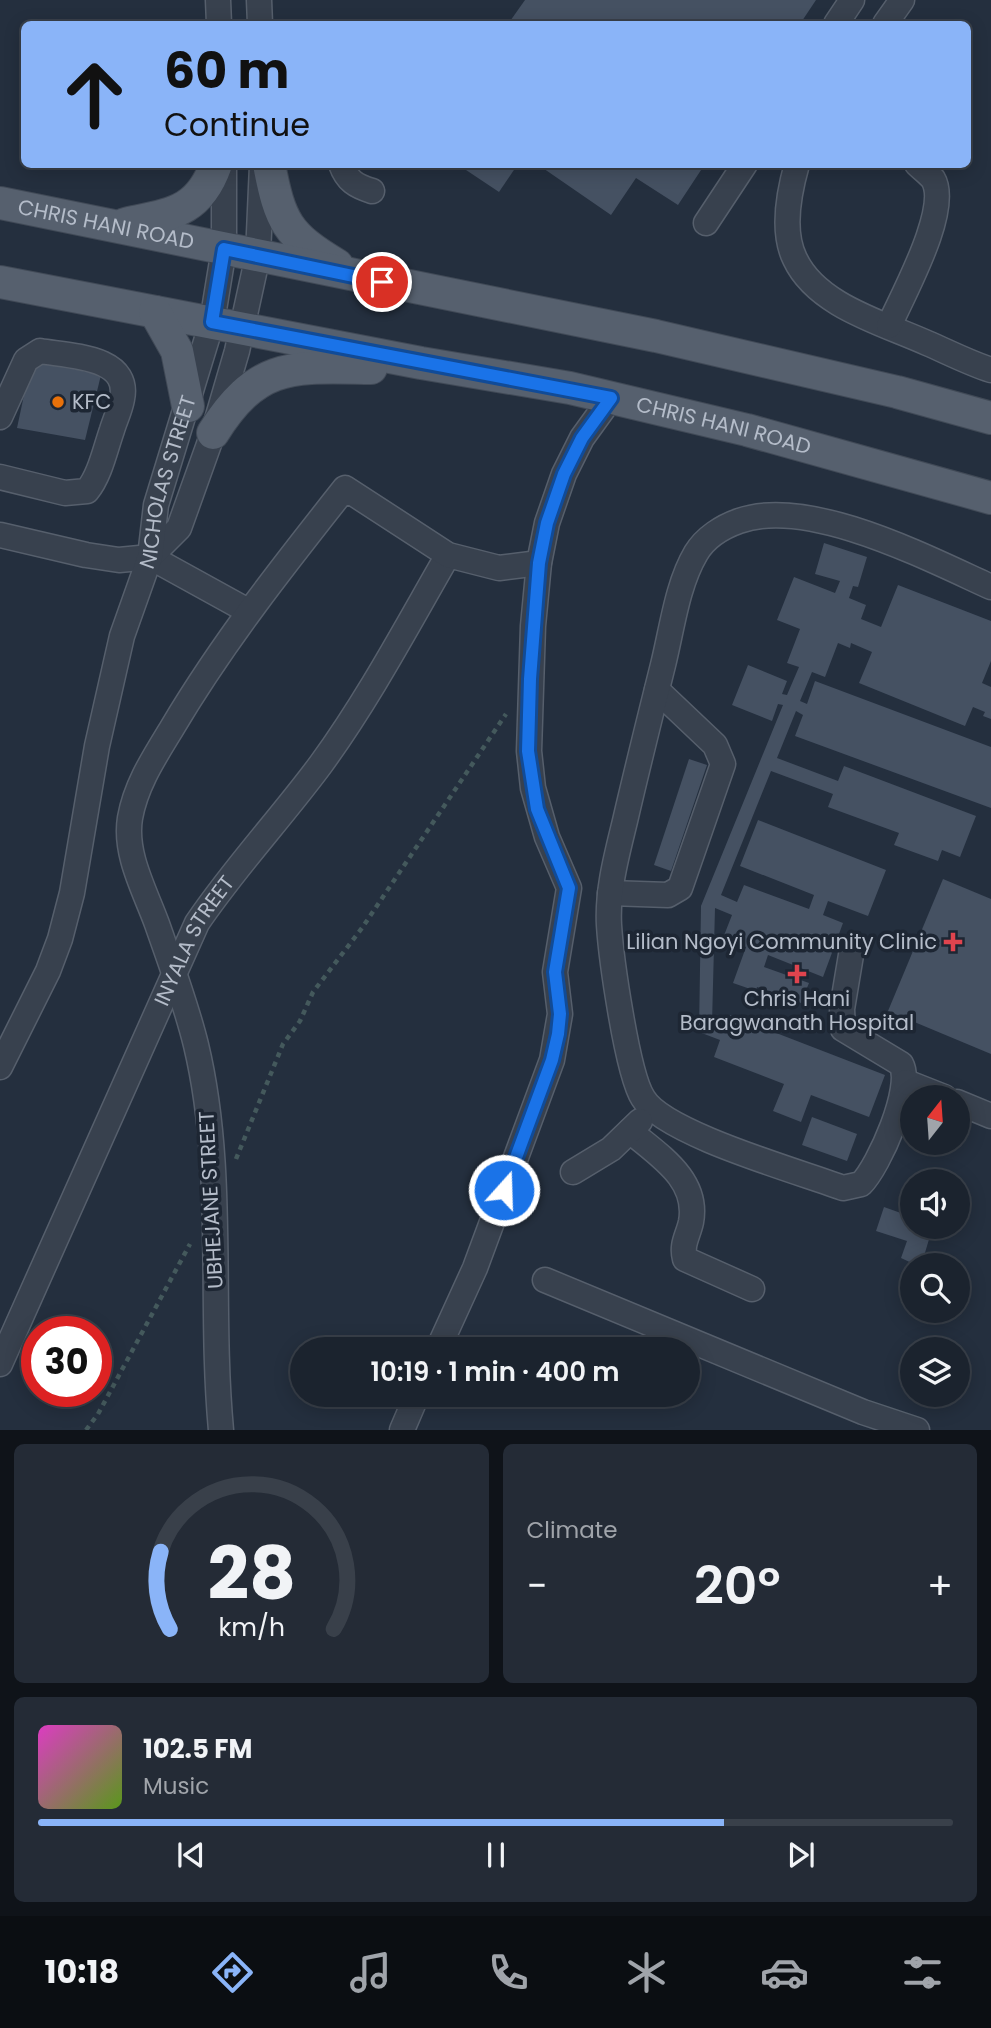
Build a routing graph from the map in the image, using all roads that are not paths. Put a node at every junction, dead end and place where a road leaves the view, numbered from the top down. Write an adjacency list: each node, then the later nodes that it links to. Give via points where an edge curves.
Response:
1 (218, 0): 5 (street)
2 (259, 0): 6 (street)
3 (852, 0): 7 (street)
4 (902, 0): 8 (street)
5 (219, 21)
6 (260, 21)
7 (838, 21)
8 (886, 21)
9 (214, 168): 20 (main road, via 201,195 188,207)
10 (224, 168): 21 (street, NICHOLAS STREET)
11 (262, 168): 22 (street, NICHOLAS STREET)
12 (270, 168): 23 (main road, via 282,215 295,236)
13 (342, 168): 17 (street, via 357,187)
14 (742, 168): 19 (street)
15 (796, 168): 27 (street, via 789,192 794,258 814,285 848,308)
16 (921, 168): 27 (street, via 933,180 938,201 932,227)
17 (372, 191)
18 (0, 204): 20 (main road, CHRIS HANI ROAD)
19 (706, 223)
20 (114, 226): 21 (main road, CHRIS HANI ROAD)
21 (224, 249): 22 (main road, CHRIS HANI ROAD); 26 (street, NICHOLAS STREET)
22 (258, 255): 23 (main road, CHRIS HANI ROAD); 28 (street, NICHOLAS STREET)
23 (355, 276): 34 (main road, CHRIS HANI ROAD, via 656,337)
24 (8, 290): 25 (main road, CHRIS HANI ROAD)
25 (155, 312): 26 (main road, CHRIS HANI ROAD); 32 (main road, via 177,351)
26 (212, 322): 28 (main road, CHRIS HANI ROAD); 32 (street, NICHOLAS STREET)
27 (889, 326): 30 (street)
28 (243, 328): 29 (main road, CHRIS HANI ROAD); 35 (street, NICHOLAS STREET)
29 (421, 363): 31 (main road, CHRIS HANI ROAD); 35 (main road, via 286,370 232,402)
30 (991, 370)
31 (611, 398): 37 (main road, CHRIS HANI ROAD, via 747,430); 41 (street, via 582,438 564,474)
32 (188, 406): 40 (street, NICHOLAS STREET, via 156,505)
33 (0, 417): 36 (street, via 26,360 40,351 105,364 119,374 122,398 87,491 65,493)
34 (991, 418)
35 (213, 433): 40 (street, NICHOLAS STREET, via 179,528)
36 (0, 477)
37 (991, 498)
38 (0, 535): 40 (street, via 120,560)
39 (448, 555): 41 (street, via 499,568); 43 (street, UBHEJANE STREET, via 345,488); 47 (street, INYALA STREET, via 371,690 320,765 197,923)
40 (150, 557): 43 (street); 48 (street, via 122,636 60,939)
41 (539, 563): 58 (street, via 528,751 547,837 569,888 555,972 560,1014 552,1060 475,1268)
42 (991, 587): 44 (street, via 824,521 788,514 741,520 707,539 696,554 683,584)
43 (248, 611): 47 (street, UBHEJANE STREET, via 145,774 129,821 133,863)
44 (657, 690): 45 (street); 45 (street, via 715,745 723,764 680,888 668,895)
45 (610, 893): 52 (street, via 609,924 629,1058 643,1099)
46 (852, 949): 49 (street, via 843,1029 901,1064)
47 (175, 975): 59 (street, INYALA STREET); 61 (street, UBHEJANE STREET, via 196,1045 207,1105)
48 (0, 1067)
49 (906, 1082): 50 (street); 52 (street, via 873,1171 853,1188 696,1134)
50 (914, 1085)
51 (970, 1107): 53 (street)
52 (653, 1109): 54 (street)
53 (991, 1116)
54 (630, 1131): 55 (street, via 611,1149); 57 (street, via 671,1166 690,1190 685,1259)
55 (573, 1172)
56 (545, 1280): 63 (street, via 863,1412)
57 (752, 1289)
58 (443, 1337)
59 (0, 1364)
60 (413, 1407): 62 (street)
61 (222, 1430)
62 (402, 1430)
63 (917, 1430)

